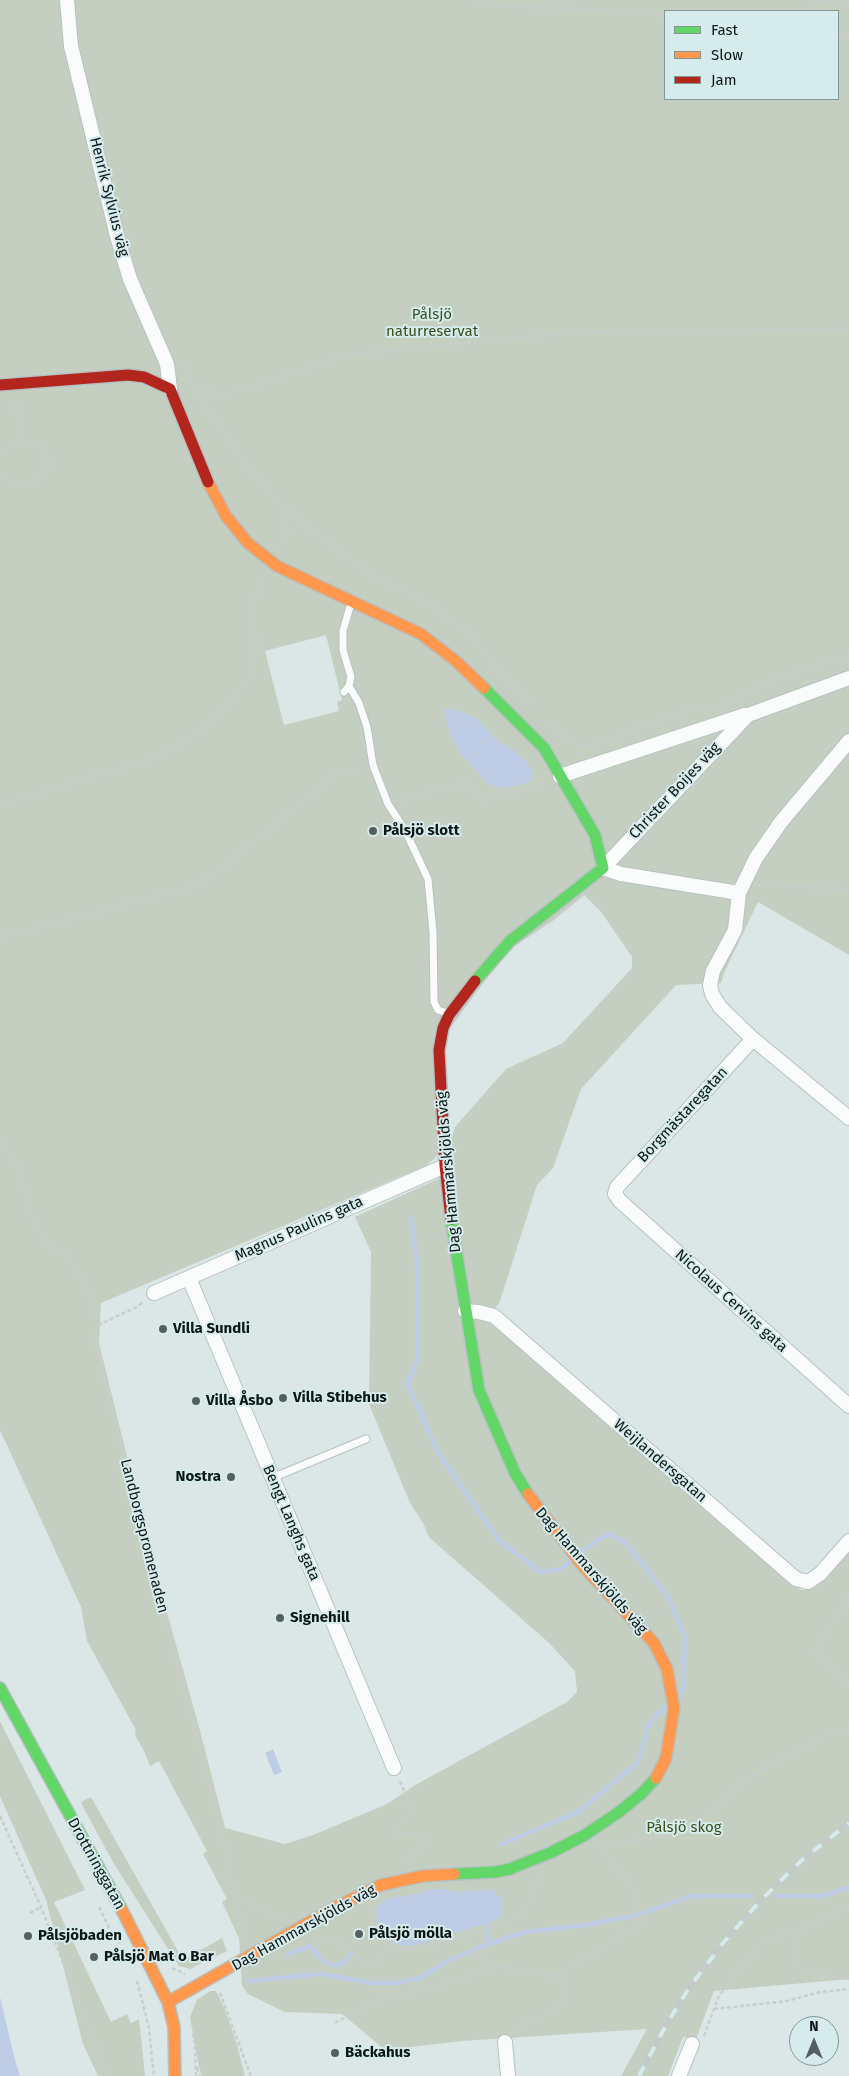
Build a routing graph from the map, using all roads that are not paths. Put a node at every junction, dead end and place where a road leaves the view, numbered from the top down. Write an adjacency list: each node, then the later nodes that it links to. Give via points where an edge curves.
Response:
1 (67, 0): 3 (street, Henrik Sylvius väg, via 71,46 117,236 130,279 168,364)
2 (0, 385): 3 (street, via 128,375 144,377)
3 (170, 388): 4 (street, via 212,492 248,543 276,566)
4 (351, 603): 6 (lane, via 343,631 343,650 351,677); 10 (street, via 421,634 457,662 533,735)
5 (849, 678): 8 (street, Christer Boijes väg)
6 (349, 686): 7 (lane); 13 (lane, via 359,703 373,765 388,804 405,830 428,879 434,1002 438,1010)
7 (344, 692)
8 (748, 714): 10 (street, Christer Boijes väg); 11 (street, Christer Boijes väg)
9 (849, 741): 12 (street, via 781,822 756,858)
10 (560, 776): 11 (street, via 595,836)
11 (603, 868): 12 (street, via 621,874); 13 (street, Dag Hammarskjölds väg, via 510,941)
12 (741, 889): 14 (street, via 735,930 713,971 710,985 720,1007)
13 (449, 1014): 16 (street, Dag Hammarskjölds väg, via 439,1050)
14 (753, 1039): 15 (street); 17 (street, Borgmästaregatan, via 617,1187)
15 (849, 1118)
16 (445, 1166): 18 (street, Magnus Paulins gata); 20 (street, Dag Hammarskjölds väg)
17 (615, 1194): 21 (street, Nicolaus Cervins gata)
18 (189, 1278): 19 (street, Magnus Paulins gata); 23 (street, Bengt Langhs gata)
19 (154, 1293)
20 (465, 1311): 24 (street, Weijlandersgatan, via 494,1316 796,1579 808,1582 820,1574); 27 (street, Dag Hammarskjölds väg, via 479,1390 515,1473 563,1543 654,1643 667,1669 674,1708 666,1758 656,1778 641,1794 585,1835 552,1852 495,1872 423,1876 381,1885)
21 (849, 1406)
22 (366, 1439): 23 (lane)
23 (272, 1478): 26 (street, Bengt Langhs gata)
24 (849, 1541)
25 (0, 1688): 27 (street, Drottninggatan, via 136,1935)
26 (394, 1768)
27 (168, 2002): 30 (street, Drottninggatan, via 174,2027)
28 (505, 2042): 31 (street)
29 (692, 2044): 32 (street)
30 (175, 2076)
31 (508, 2076)
32 (679, 2076)

